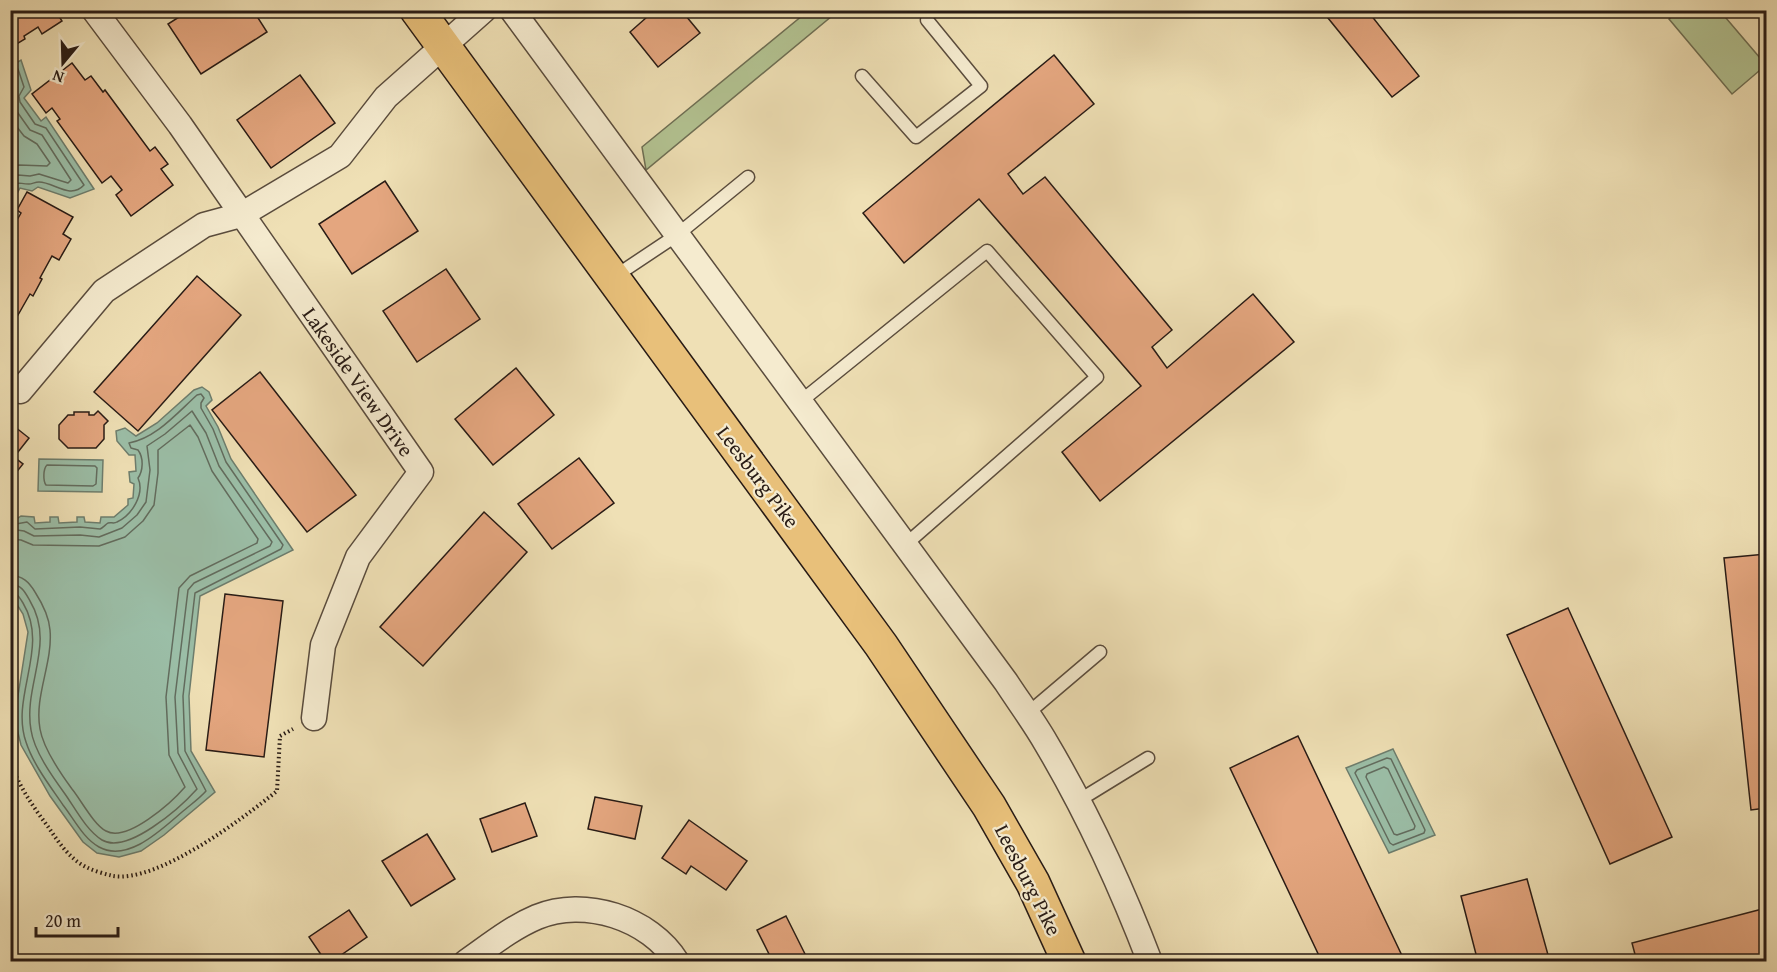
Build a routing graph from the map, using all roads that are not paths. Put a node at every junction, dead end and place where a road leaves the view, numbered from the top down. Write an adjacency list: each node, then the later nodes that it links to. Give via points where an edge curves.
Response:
1 (94, 10): 9 (street, Lakeside View Drive)
2 (417, 10): 6 (main road, Leesburg Pike)
3 (484, 10): 6 (street)
4 (512, 10): 10 (street)
5 (927, 20): 7 (lane, via 981,86 916,137)
6 (442, 45): 9 (street, via 386,97 339,156); 11 (main road, Leesburg Pike)
7 (862, 76)
8 (748, 177): 10 (lane)
9 (241, 215): 12 (street, via 204,225 104,291); 17 (street, Lakeside View Drive, via 421,472 358,556 323,645)
10 (676, 235): 11 (lane); 13 (street)
11 (612, 278): 22 (main road, Leesburg Pike, via 874,635 983,797 1033,883)
12 (20, 391)
13 (800, 402): 14 (street); 14 (lane, via 987,251 1097,377)
14 (905, 545): 16 (street)
15 (1100, 652): 16 (lane)
16 (1027, 714): 19 (street)
17 (314, 718)
18 (1148, 758): 19 (lane)
19 (1078, 801): 23 (street)
20 (466, 962): 21 (street, via 515,928 560,911 612,915 630,921 653,936)
21 (677, 962)
22 (1069, 962)
23 (1150, 962)

